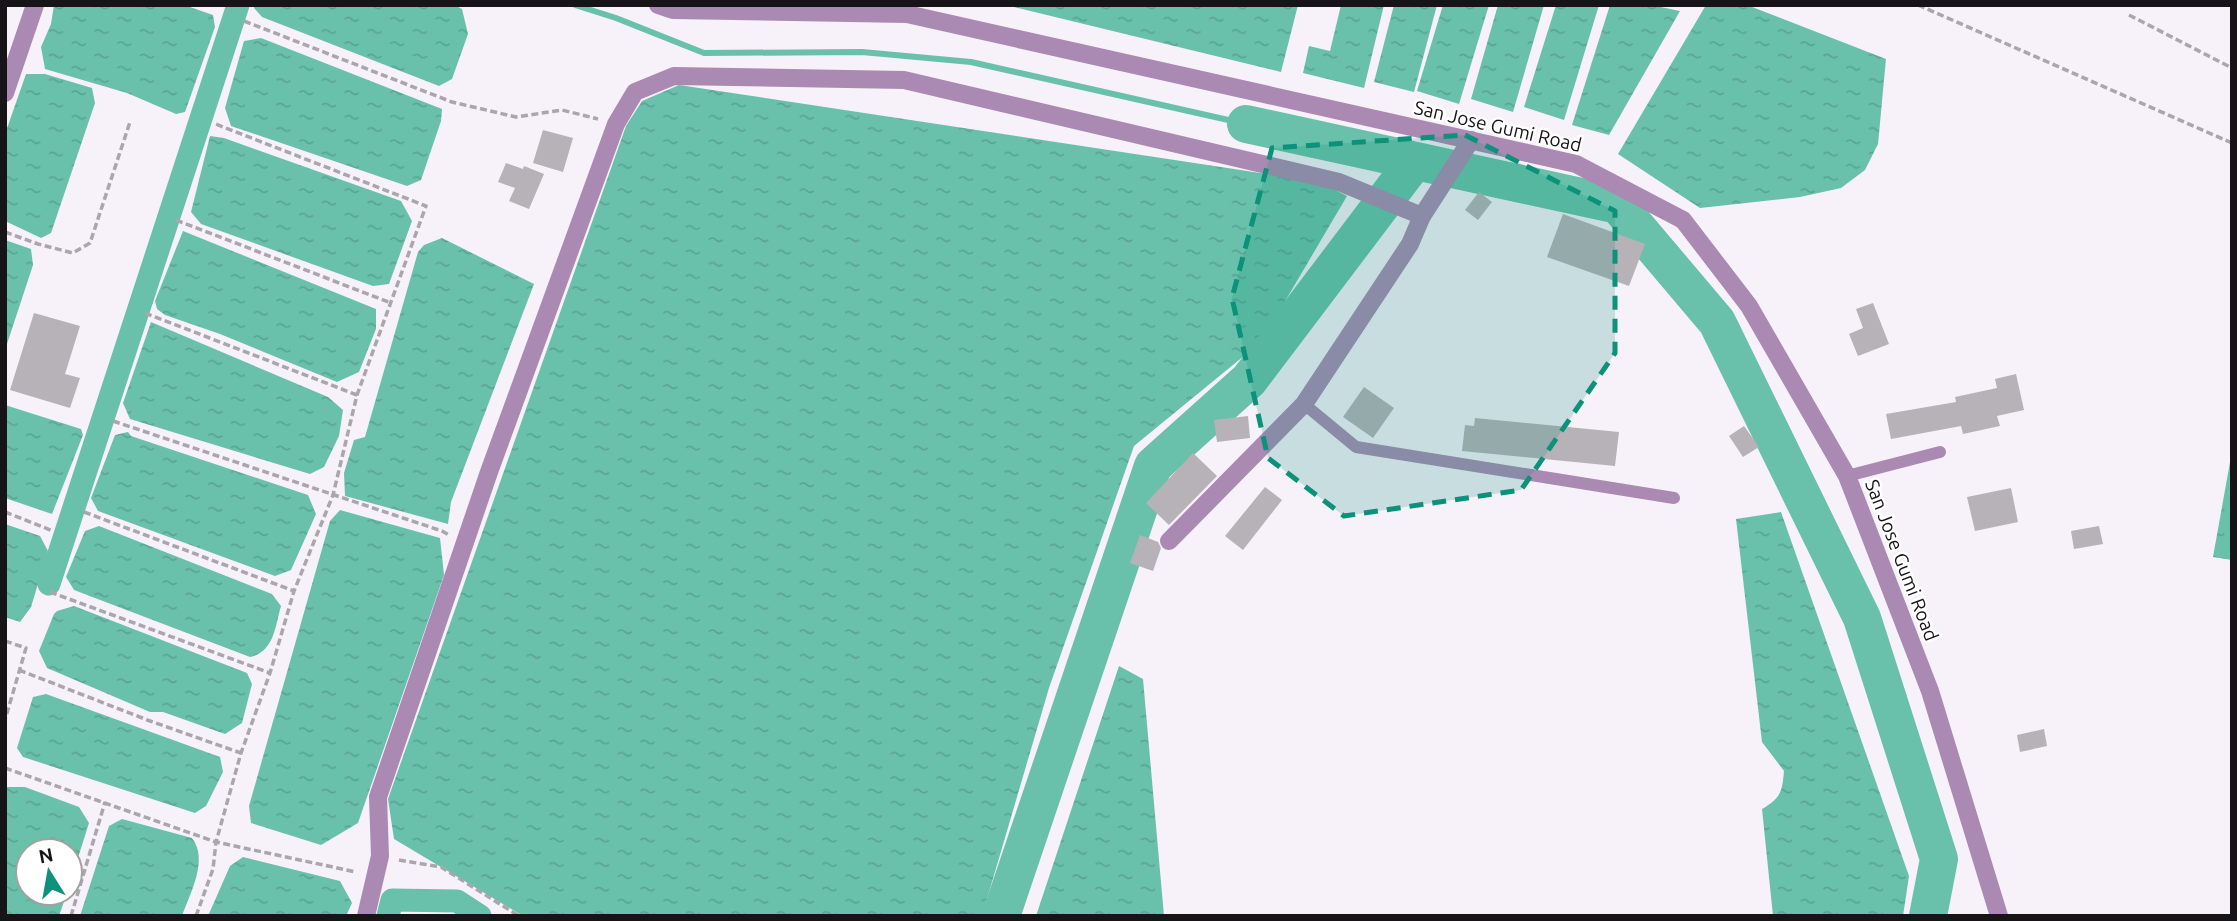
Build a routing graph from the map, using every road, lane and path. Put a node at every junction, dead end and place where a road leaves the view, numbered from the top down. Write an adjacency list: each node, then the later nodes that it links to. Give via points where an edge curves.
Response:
1 (35, 5): 7 (street)
2 (658, 5): 11 (street, San Jose Gumi Road, via 673,10 907,14)
3 (1918, 5): 12 (path)
4 (2129, 15): 6 (path)
5 (244, 21): 10 (path, via 452,102 516,117 562,110)
6 (2232, 68)
7 (5, 93)
8 (130, 122): 15 (path, via 90,243 73,253)
9 (213, 123): 16 (path, via 426,206)
10 (617, 124): 13 (street, via 635,92 674,76 904,80 1339,182); 29 (street)
11 (1471, 140): 13 (street); 22 (street, San Jose Gumi Road, via 1576,164 1683,220 1749,306)
12 (2232, 143)
13 (1422, 216): 19 (street, via 1410,244)
14 (176, 220): 16 (path)
15 (5, 232)
16 (391, 303): 18 (path)
17 (145, 313): 18 (path)
18 (357, 395): 23 (path)
19 (1304, 404): 24 (lane, via 1356,447); 28 (street)
20 (113, 421): 23 (path)
21 (1940, 452): 22 (lane)
22 (1847, 476): 46 (street, San Jose Gumi Road, via 1930,691)
23 (333, 495): 29 (path, via 442,531); 30 (path)
24 (1674, 498)
25 (5, 512): 27 (path)
26 (84, 512): 30 (path)
27 (53, 531)
28 (1168, 541)
29 (465, 545): 40 (street, via 378,797)
30 (294, 591): 34 (path)
31 (50, 592): 34 (path)
32 (5, 641): 33 (path, via 26,648)
33 (19, 670): 35 (path); 36 (path)
34 (270, 673): 36 (path)
35 (5, 720)
36 (241, 753): 39 (path)
37 (5, 768): 38 (path)
38 (105, 802): 39 (path); 42 (path)
39 (216, 842): 41 (path); 43 (path, via 213,869)
40 (380, 856): 41 (street); 45 (path, via 441,867)
41 (375, 877): 44 (street)
42 (71, 916)
43 (196, 916)
44 (366, 916)
45 (519, 916)
46 (1999, 916)

